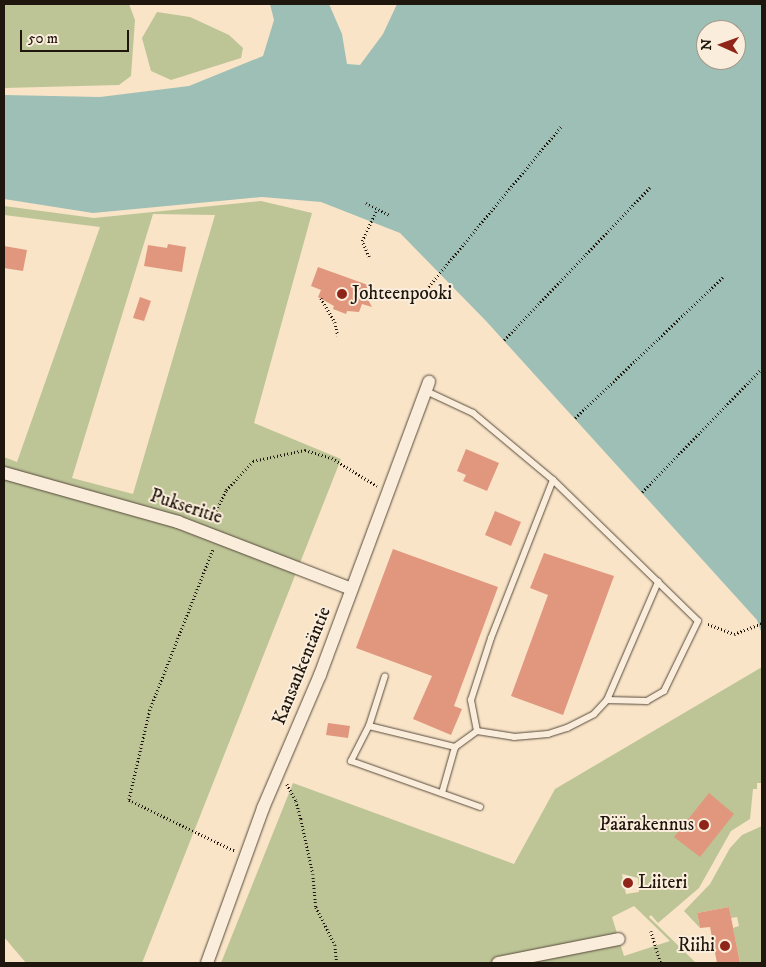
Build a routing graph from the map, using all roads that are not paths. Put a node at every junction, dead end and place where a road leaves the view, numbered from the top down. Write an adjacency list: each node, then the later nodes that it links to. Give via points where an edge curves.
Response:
1 (428, 386): 3 (lane, via 473,413); 5 (street, Kansankentäntie)
2 (4, 473): 5 (street, Pukseritie, via 192,527)
3 (554, 480): 4 (lane); 9 (lane, via 491,638 471,700)
4 (658, 582): 7 (lane); 7 (lane, via 698,621 664,691 647,701)
5 (352, 589): 14 (street, Kansankentäntie)
6 (385, 676): 8 (lane)
7 (607, 700): 9 (lane, via 594,714 548,734 514,737)
8 (369, 726): 10 (lane); 11 (lane, via 351,761)
9 (477, 731): 10 (lane)
10 (455, 747): 11 (lane)
11 (442, 793): 12 (lane)
12 (480, 807)
13 (619, 939): 15 (street)
14 (207, 963)
15 (498, 963)

